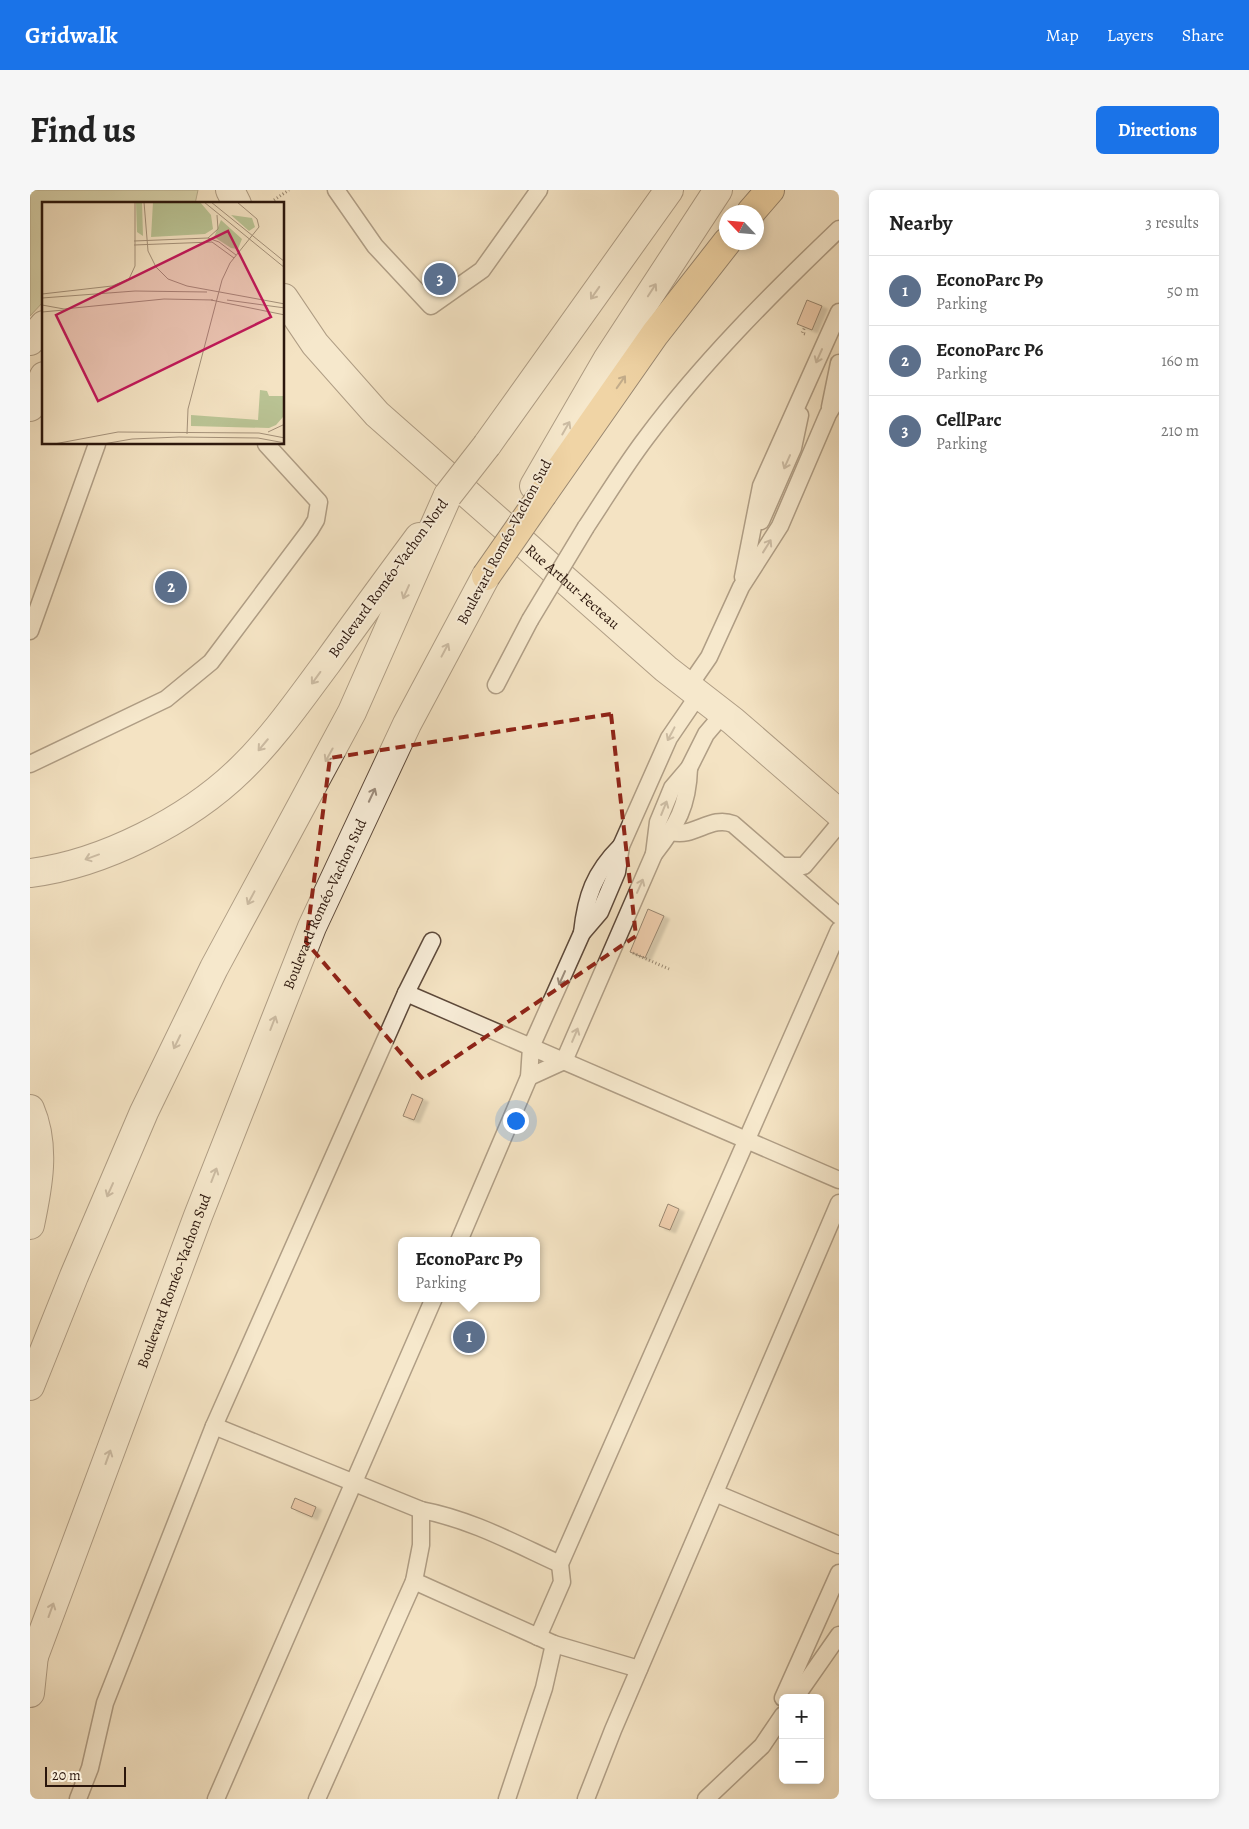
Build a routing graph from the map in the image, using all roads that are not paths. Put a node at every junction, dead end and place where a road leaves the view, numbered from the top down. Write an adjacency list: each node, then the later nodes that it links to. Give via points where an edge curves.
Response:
1 (230, 190): 7 (street)
2 (336, 190): 3 (lane, via 375,246 431,306 482,270)
3 (539, 190)
4 (669, 190): 23 (street, Boulevard Roméo-Vachon Nord, one-way to 23, bridge, via 448,495)
5 (718, 190): 22 (street, Boulevard Roméo-Vachon Sud, one-way to 5, via 607,360)
6 (770, 190): 8 (highway)
7 (236, 202)
8 (757, 205)
9 (839, 229): 27 (lane, bridge, via 797,269 683,392 646,438 586,527 530,620)
10 (721, 250): 22 (highway, one-way to 10)
11 (287, 310): 28 (street, Rue Arthur-Fecteau, via 377,414 666,669)
12 (839, 312): 25 (lane, one-way to 25, via 808,381 793,448 748,551)
13 (42, 327): 14 (street)
14 (30, 340)
15 (839, 363): 19 (lane)
16 (42, 380): 18 (street)
17 (839, 396): 19 (lane)
18 (30, 407)
19 (828, 414): 25 (lane, one-way to 19, via 780,526)
20 (96, 445): 26 (lane)
21 (267, 445): 30 (lane, via 319,502 316,520 310,530 211,662 166,699)
22 (539, 490): 24 (highway, bridge)
23 (430, 529): 37 (street, Boulevard Roméo-Vachon Nord, one-way to 37, via 294,707 240,770 200,802 137,839 63,867); 52 (street, one-way to 52, via 352,712 214,968 144,1112)
24 (486, 576): 64 (street, Boulevard Roméo-Vachon Sud, one-way to 24, via 188,1243 312,927 407,724)
25 (741, 587): 28 (lane)
26 (30, 631)
27 (496, 685)
28 (694, 690): 29 (street, Rue Arthur-Fecteau); 42 (lane, one-way to 42, via 621,846 603,864 585,905 582,934)
29 (723, 714): 31 (lane, via 706,734); 32 (street, Rue Arthur-Fecteau)
30 (30, 764)
31 (690, 768): 34 (lane, via 688,794); 35 (lane, one-way to 31, via 658,822 672,788)
32 (839, 813)
33 (839, 824): 36 (lane, via 804,866)
34 (672, 832): 35 (lane); 36 (lane, via 686,834 725,821 733,824)
35 (654, 854): 43 (lane, one-way to 35)
36 (783, 866): 38 (lane)
37 (30, 873)
38 (839, 916)
39 (839, 930): 46 (lane)
40 (432, 941): 41 (lane)
41 (406, 993): 42 (lane); 53 (lane)
42 (531, 1047): 43 (lane); 44 (lane)
43 (564, 1061): 44 (lane); 46 (lane)
44 (530, 1077): 50 (lane)
45 (30, 1108): 49 (street, via 40,1160)
46 (746, 1140): 47 (lane); 58 (lane)
47 (839, 1180)
48 (839, 1203): 55 (lane)
49 (30, 1225)
50 (461, 1237)
51 (432, 1302): 54 (lane)
52 (30, 1386)
53 (214, 1426): 54 (lane); 72 (lane, via 104,1702 92,1760)
54 (354, 1485): 56 (lane); 73 (lane)
55 (714, 1493): 57 (lane); 65 (lane)
56 (421, 1510): 58 (lane, via 467,1522); 60 (lane, via 421,1545)
57 (839, 1545)
58 (560, 1564): 62 (lane, via 562,1582)
59 (839, 1573): 67 (lane)
60 (414, 1581): 62 (lane); 74 (lane)
61 (839, 1635): 68 (lane)
62 (538, 1637): 63 (lane)
63 (554, 1644): 65 (lane); 75 (lane, via 544,1688)
64 (32, 1661): 66 (street, Boulevard Roméo-Vachon Sud)
65 (639, 1669): 76 (lane)
66 (30, 1693)
67 (785, 1694)
68 (798, 1694)
69 (779, 1707): 71 (lane)
70 (779, 1721): 71 (lane)
71 (762, 1746): 77 (lane)
72 (78, 1799)
73 (216, 1799)
74 (317, 1799)
75 (507, 1799)
76 (586, 1799)
77 (706, 1799)

